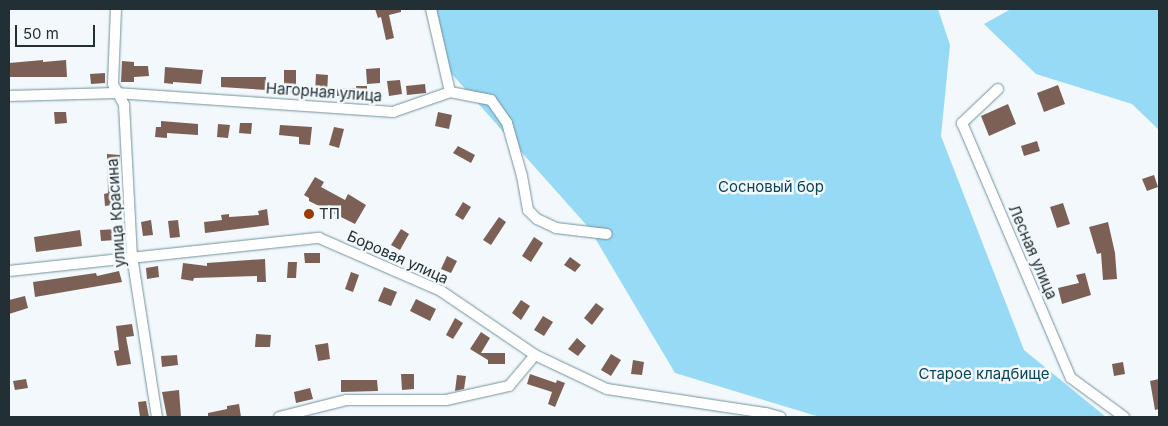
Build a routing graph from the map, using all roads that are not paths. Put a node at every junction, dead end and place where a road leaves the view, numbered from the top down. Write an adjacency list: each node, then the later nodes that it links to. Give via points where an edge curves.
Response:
1 (116, 9): 5 (street, улица Красина, via 113,84)
2 (431, 9): 4 (street)
3 (998, 89): 14 (street, Лесная улица, via 962,123 1071,378)
4 (450, 92): 5 (street, Нагорная улица, via 393,112); 7 (street, via 491,100 507,123 528,210 537,219 556,228)
5 (116, 93): 6 (street, Нагорная улица); 8 (street, улица Красина, via 124,105)
6 (9, 96)
7 (607, 234)
8 (132, 256): 9 (street, Боровая улица); 10 (street, Боровая улица, via 319,238 441,291); 11 (street, улица Красина)
9 (9, 271)
10 (535, 354): 12 (street, via 509,386 446,400 346,400); 13 (street, Боровая улица, via 607,390)
11 (157, 417)
12 (279, 417)
13 (780, 417)
14 (1124, 417)

